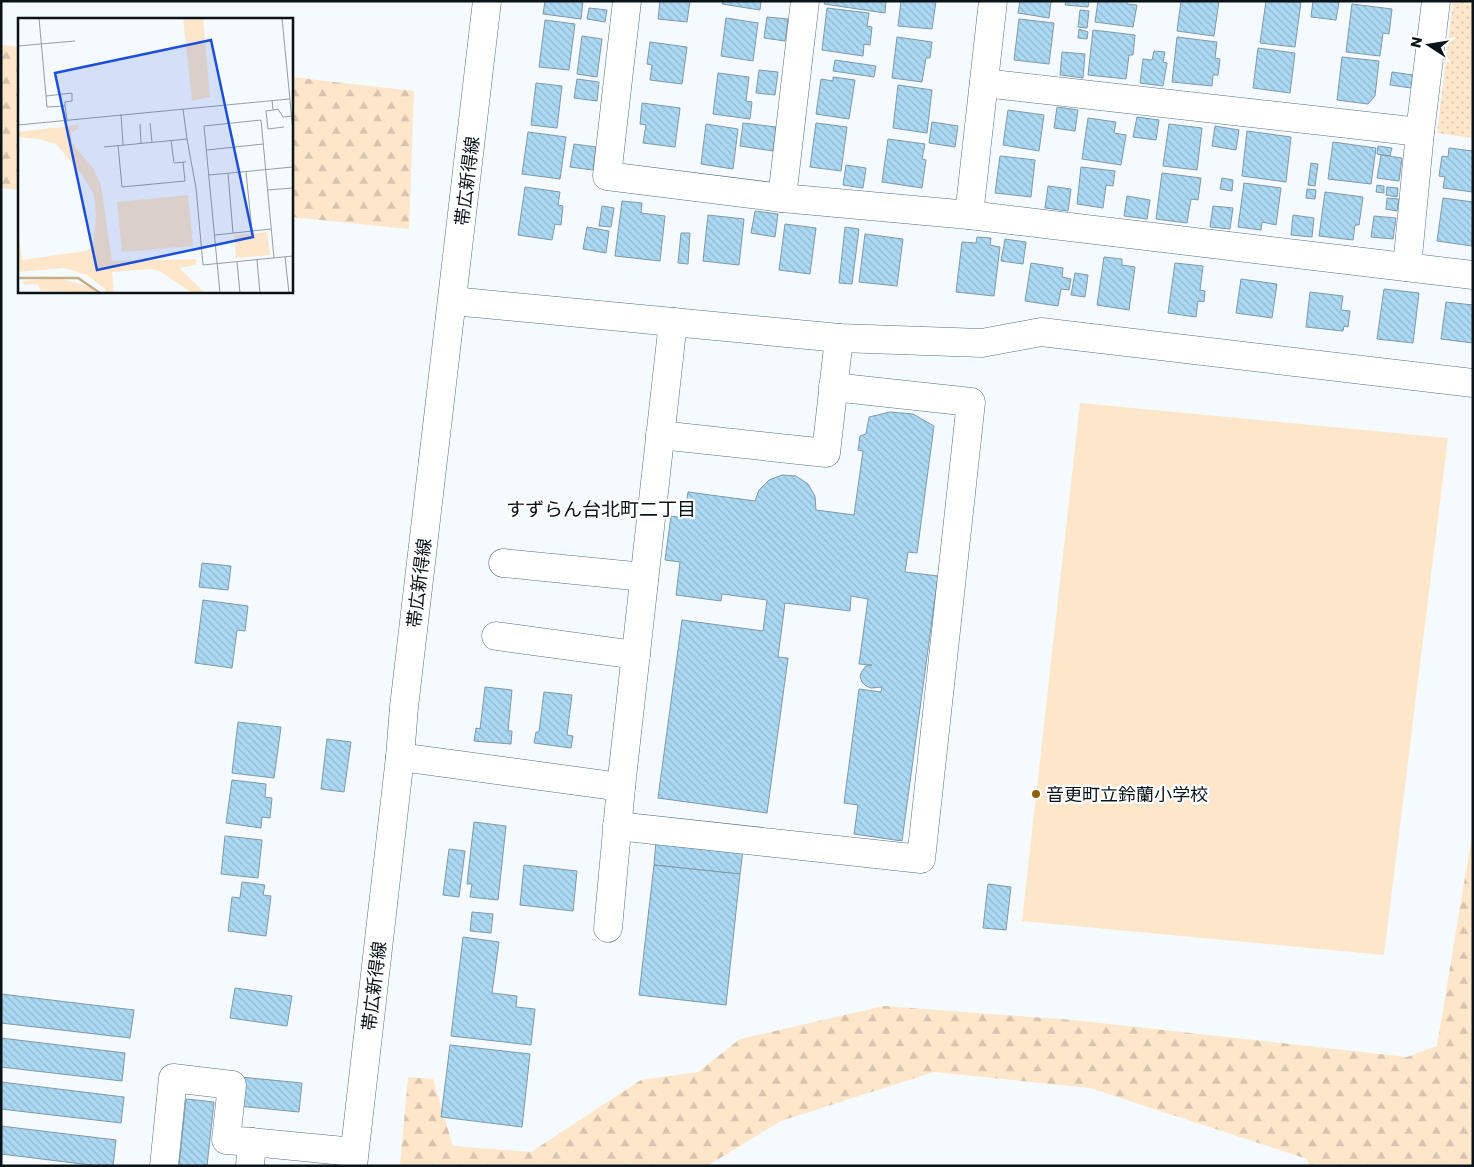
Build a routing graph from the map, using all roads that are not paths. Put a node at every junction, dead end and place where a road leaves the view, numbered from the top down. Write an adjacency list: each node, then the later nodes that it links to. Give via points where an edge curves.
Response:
1 (488, 1): 12 (street, 帯広新得線)
2 (627, 1): 8 (street, via 607,176)
3 (804, 1): 8 (street)
4 (993, 1): 6 (street)
5 (1436, 1): 7 (street)
6 (984, 83): 7 (street); 9 (street)
7 (1420, 132): 10 (street)
8 (782, 198): 9 (street)
9 (969, 216): 10 (street)
10 (1406, 267): 11 (street)
11 (1473, 275)
12 (453, 301): 13 (street); 22 (street, 帯広新得線)
13 (673, 322): 14 (street); 17 (street)
14 (839, 338): 15 (street, via 982,344 1041,332); 16 (street)
15 (1473, 383)
16 (833, 387): 17 (street, via 826,453); 24 (street, via 970,402 921,859)
17 (660, 435): 19 (street)
18 (503, 563): 19 (street)
19 (644, 577): 21 (street)
20 (496, 636): 21 (street)
21 (636, 655): 23 (street)
22 (400, 757): 23 (street); 27 (street, 帯広新得線)
23 (621, 787): 24 (street)
24 (617, 826): 25 (street)
25 (608, 928)
26 (251, 1154): 27 (street); 28 (street, via 226,1140 232,1085 173,1078)
27 (354, 1159)
28 (164, 1166)

